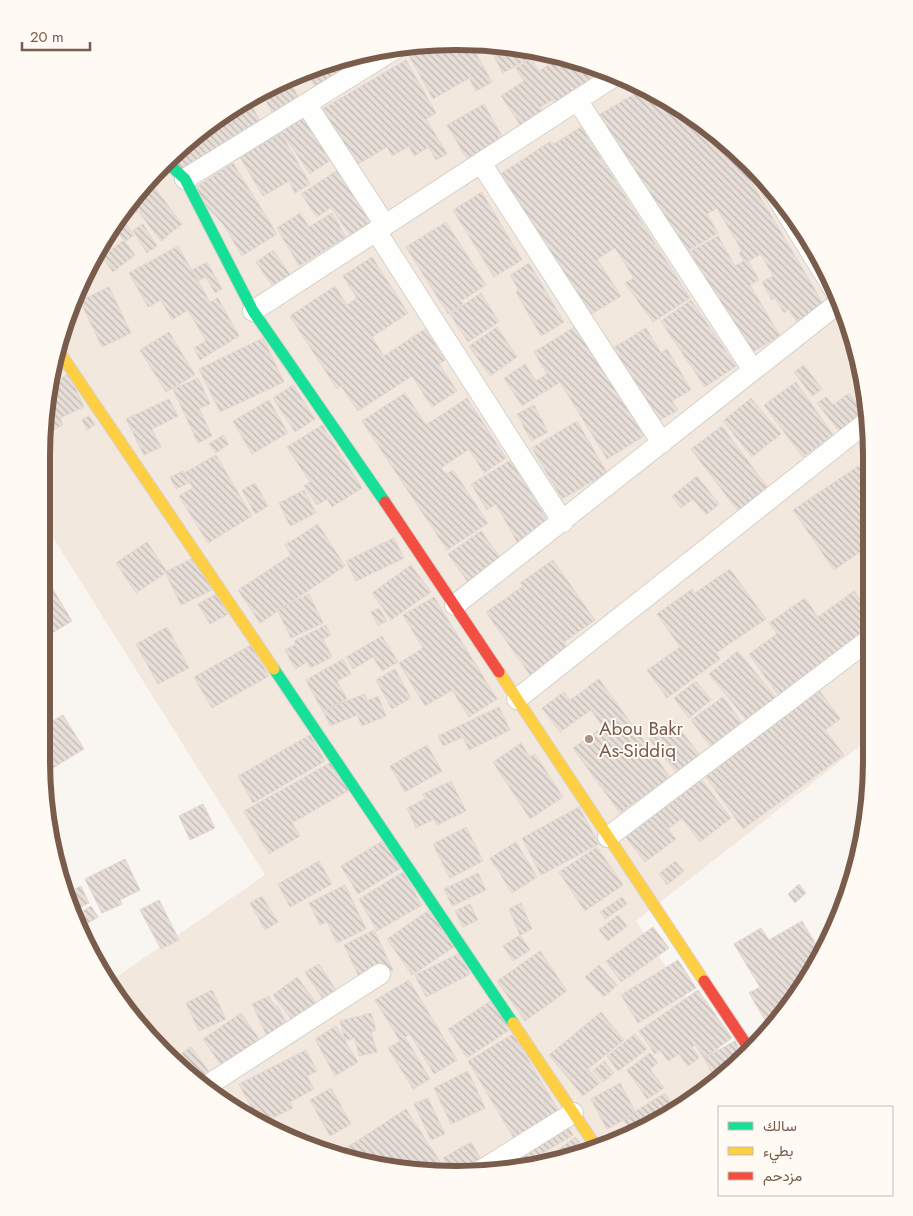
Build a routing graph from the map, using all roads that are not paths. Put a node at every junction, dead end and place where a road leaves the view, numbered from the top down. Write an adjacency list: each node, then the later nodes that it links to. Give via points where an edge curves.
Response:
1 (382, 57): 4 (street)
2 (609, 80): 3 (street)
3 (577, 100): 5 (street); 12 (street)
4 (307, 105): 7 (street); 8 (street)
5 (481, 162): 8 (street); 14 (street)
6 (172, 166): 7 (main road)
7 (185, 178): 10 (main road)
8 (380, 228): 10 (street); 15 (street)
9 (834, 306): 12 (street)
10 (253, 311): 16 (main road)
11 (63, 357): 23 (main road)
12 (753, 370): 14 (street)
13 (862, 427): 18 (street)
14 (662, 443): 15 (street)
15 (563, 522): 16 (street)
16 (455, 605): 18 (main road)
17 (863, 644): 19 (street)
18 (517, 699): 19 (main road)
19 (608, 837): 21 (main road)
20 (380, 974): 22 (street)
21 (746, 1045)
22 (211, 1083)
23 (573, 1113): 24 (main road); 25 (street)
24 (593, 1142)
25 (491, 1164)

